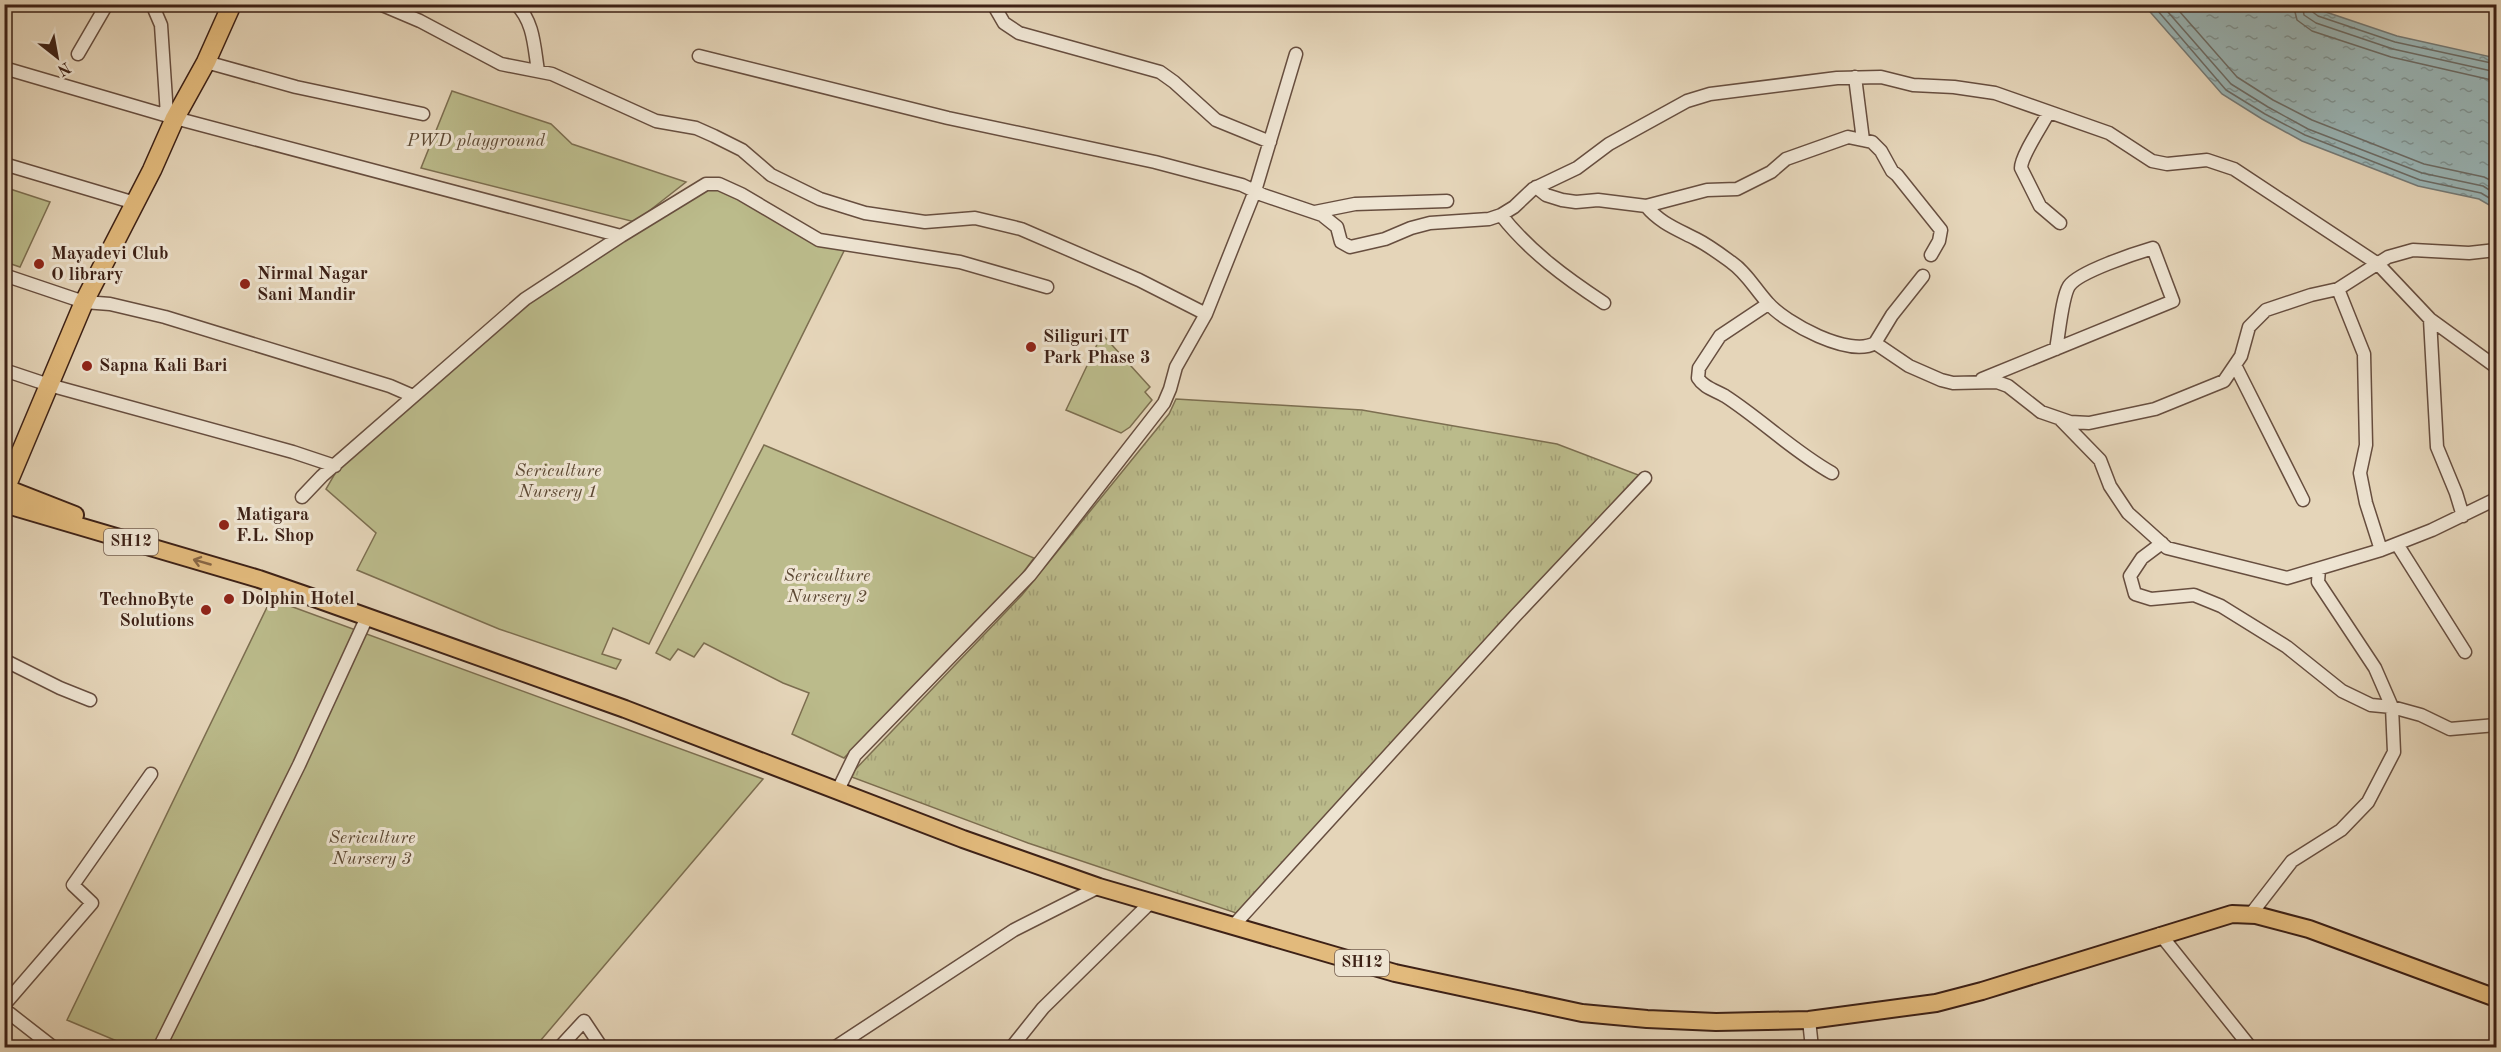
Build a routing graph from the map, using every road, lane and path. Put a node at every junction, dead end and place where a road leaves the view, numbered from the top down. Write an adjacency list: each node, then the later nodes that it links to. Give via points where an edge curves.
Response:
1 (107, 4): 7 (street)
2 (152, 4): 16 (street, via 161,25)
3 (232, 4): 10 (highway)
4 (380, 4): 12 (street, via 501,64)
5 (516, 4): 12 (street, via 532,30)
6 (993, 4): 18 (street, via 1010,28 1160,72 1216,120)
7 (78, 54)
8 (1296, 54): 18 (street)
9 (699, 56): 21 (street, via 948,118 1155,162)
10 (206, 62): 15 (street, via 296,87); 16 (highway)
11 (4, 68): 16 (street)
12 (538, 70): 39 (street, via 656,121 696,128 714,136 742,150 771,175 820,199 865,213 926,222 975,218 1022,230 1140,280)
13 (1856, 77): 14 (street, via 1881,76 1913,85 1986,92); 17 (street); 20 (street, via 1710,94 1687,101 1609,144 1577,168)
14 (2049, 112): 27 (street, via 2023,156 2021,168 2040,206); 31 (street, via 2117,137 2152,161 2167,164 2207,160 2234,169)
15 (423, 114)
16 (171, 116): 23 (highway); 28 (street)
17 (1863, 140): 24 (street, via 1848,137 1786,159 1771,172 1737,189 1707,190); 30 (street, via 1881,151 1892,171 1941,230)
18 (1270, 142): 21 (street)
19 (4, 164): 23 (street)
20 (1536, 186): 24 (street, via 1546,195 1562,200 1605,200); 26 (street)
21 (1255, 191): 25 (street); 39 (street)
22 (1447, 201): 25 (street, via 1355,204)
23 (135, 203): 36 (highway)
24 (1646, 206): 38 (street, via 1665,224 1731,262 1751,280)
25 (1313, 213): 26 (street, via 1331,220 1341,242 1350,247 1430,223)
26 (1501, 215): 37 (street, via 1517,235 1562,275)
27 (2060, 223)
28 (621, 236): 34 (street, via 700,187 714,183 741,194 819,240 960,262); 48 (street, via 525,299)
29 (2496, 250): 31 (street, via 2413,250)
30 (1931, 255)
31 (2378, 264): 35 (street); 40 (street)
32 (4, 275): 36 (street)
33 (1923, 276): 41 (street)
34 (1047, 286)
35 (2338, 289): 43 (street, via 2266,310 2249,327); 63 (street, via 2364,354 2366,445 2360,473)
36 (84, 302): 47 (highway); 48 (street, via 165,317)
37 (1604, 303)
38 (1768, 304): 41 (street, via 1810,333 1856,347); 52 (street, via 1720,336 1699,368 1698,378 1807,459)
39 (1206, 314): 72 (street, via 1183,353 1159,409 1030,575 855,755)
40 (2430, 319): 44 (street); 59 (street, via 2437,447)
41 (1875, 343): 46 (street, via 1909,366 1941,380)
42 (2056, 350): 42 (street, via 2067,290 2073,281 2153,248 2173,301); 46 (street)
43 (2235, 365): 49 (street, via 2224,381 2155,409 2089,423); 58 (street)
44 (2496, 367)
45 (4, 370): 47 (street)
46 (1976, 381): 49 (street, via 2008,386 2037,410)
47 (49, 385): 50 (street); 51 (highway)
48 (413, 396): 50 (street)
49 (2060, 420): 60 (street, via 2100,460 2110,486 2128,513)
50 (335, 466): 56 (street)
51 (16, 467): 54 (highway); 55 (main road, via 22,486)
52 (1832, 473)
53 (1645, 478): 76 (street)
54 (5, 495): 55 (main road, SH12); 62 (main road, SH12)
55 (32, 497): 62 (main road, SH12)
56 (302, 497)
57 (2496, 499): 59 (street)
58 (2303, 500)
59 (2463, 516): 61 (street)
60 (2162, 543): 64 (street, via 2167,548 2287,578); 69 (street, via 2142,558 2130,576 2134,594 2151,599 2194,595 2212,602 2287,647 2342,691 2371,705)
61 (2397, 544): 63 (street); 66 (street)
62 (144, 545): 65 (main road, SH12, one-way to 62)
63 (2381, 550): 64 (street)
64 (2319, 569): 69 (street, via 2318,582 2376,668)
65 (367, 617): 72 (main road, SH12); 82 (street, via 299,765)
66 (2465, 652)
67 (4, 660): 68 (street)
68 (90, 700)
69 (2392, 707): 70 (street, via 2450,729); 75 (street, via 2394,752 2368,802 2341,830 2292,861)
70 (2496, 725)
71 (151, 774): 79 (street, via 74,885 92,903)
72 (838, 790): 73 (main road, SH12)
73 (1100, 887): 74 (main road, SH12); 85 (street, via 1014,930)
74 (1151, 902): 76 (main road, SH12); 86 (street, via 1043,1008)
75 (2251, 914): 77 (main road, SH12, via 2232,914); 78 (main road, SH12, via 2309,929)
76 (1234, 925): 80 (main road, SH12, via 1395,973 1582,1013 1716,1023)
77 (2160, 934): 80 (main road, SH12, via 1936,1003); 88 (street)
78 (2496, 998)
79 (4, 1007): 81 (street)
80 (1809, 1020): 87 (street)
81 (54, 1047)
82 (159, 1047)
83 (559, 1047): 84 (street, via 584,1021)
84 (602, 1047)
85 (834, 1047)
86 (1011, 1047)
87 (1812, 1047)
88 (2251, 1047)

